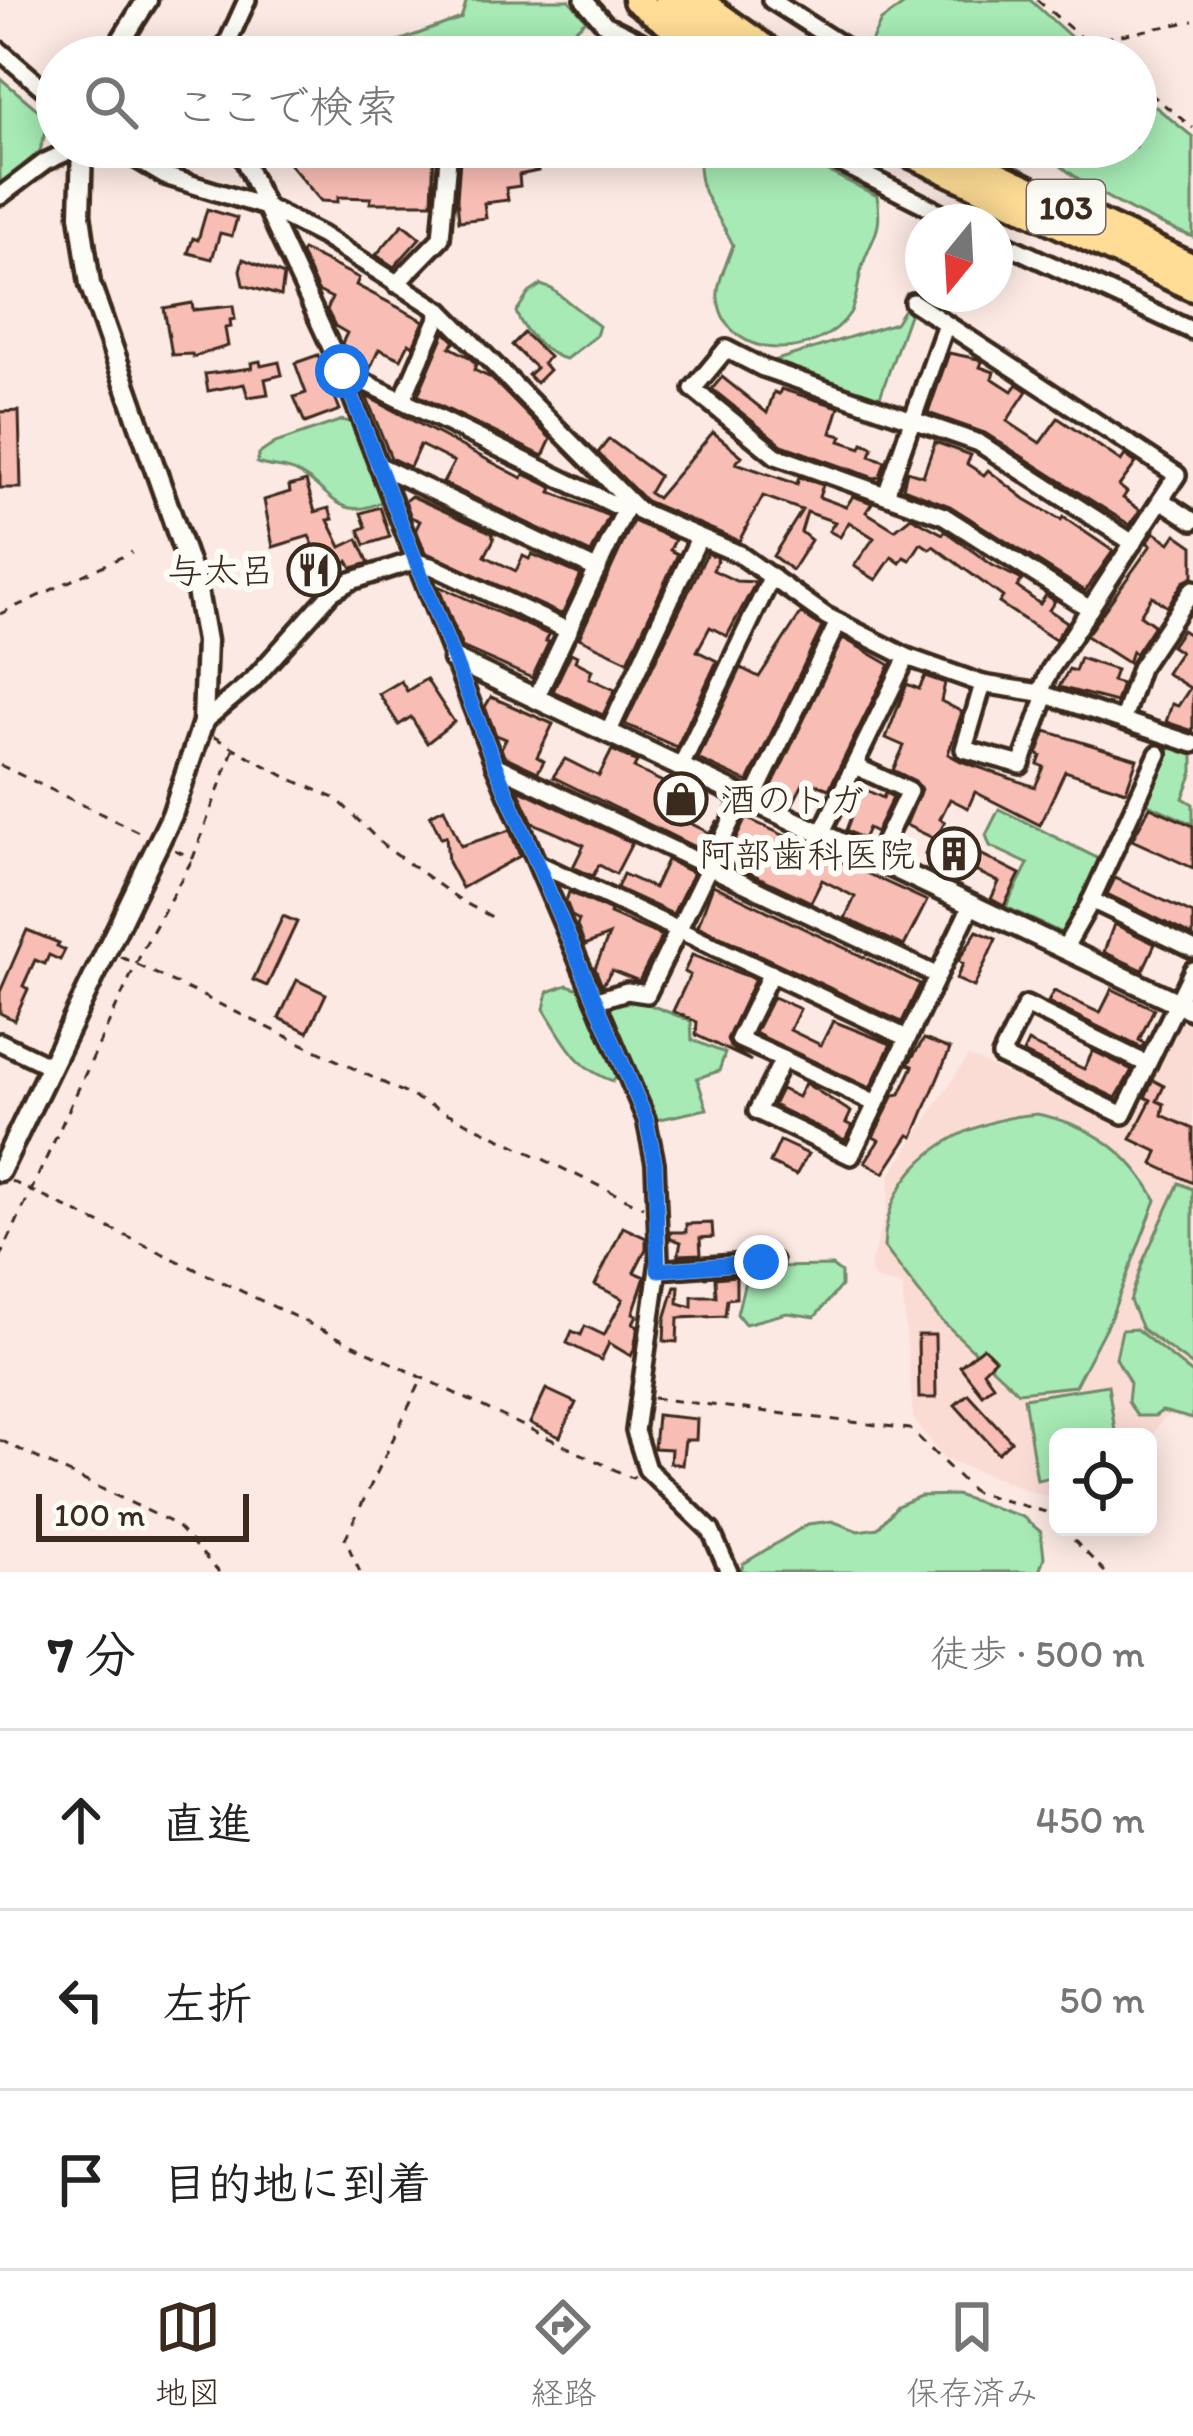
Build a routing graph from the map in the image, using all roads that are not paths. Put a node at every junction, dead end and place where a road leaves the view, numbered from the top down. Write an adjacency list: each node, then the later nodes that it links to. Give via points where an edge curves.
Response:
1 (147, 0): 9 (street)
2 (248, 0): 10 (street)
3 (584, 0): 11 (street)
4 (636, 0): 12 (highway)
5 (668, 0): 13 (highway)
6 (698, 0): 14 (highway)
7 (717, 0): 15 (highway)
8 (771, 0): 16 (street)
9 (124, 36)
10 (231, 36)
11 (629, 36)
12 (684, 36)
13 (715, 36)
14 (749, 36)
15 (764, 36)
16 (827, 36)
17 (0, 51): 18 (street)
18 (36, 82)
19 (36, 168): 27 (street)
20 (80, 168): 61 (street, via 90,284 196,585 206,641)
21 (151, 168): 29 (street)
22 (248, 168): 29 (street)
23 (446, 168): 32 (street, via 441,238)
24 (851, 168): 28 (street)
25 (939, 168): 33 (highway, 103)
26 (984, 168): 31 (highway, 103)
27 (0, 196)
28 (923, 204)
29 (266, 207): 32 (street); 38 (street)
30 (1013, 247): 37 (street)
31 (1193, 267)
32 (396, 284): 34 (street)
33 (1193, 288)
34 (441, 311): 39 (street); 44 (street)
35 (928, 312): 36 (street)
36 (946, 324): 40 (street); 43 (street, via 1178,475)
37 (1193, 331)
38 (342, 371): 39 (street); 41 (street)
39 (403, 399): 44 (street)
40 (913, 420): 42 (street); 42 (street, via 726,349 693,388 776,456); 47 (street, via 979,442)
41 (378, 465): 48 (street); 49 (street)
42 (886, 495): 52 (street, via 970,530)
43 (1161, 500): 45 (street); 47 (street)
44 (628, 507): 46 (street); 49 (street)
45 (1193, 521)
46 (698, 540): 50 (street); 62 (street)
47 (1133, 543): 52 (street)
48 (413, 561): 54 (street); 56 (street); 61 (street, via 332,592)
49 (598, 570): 54 (street)
50 (772, 576): 53 (street); 66 (street)
51 (1193, 589): 60 (street, via 1140,668)
52 (1090, 609): 58 (street)
53 (838, 622): 55 (street); 68 (street)
54 (568, 631): 59 (street)
55 (907, 657): 57 (street); 67 (street)
56 (453, 659): 59 (street); 65 (street)
57 (983, 684): 58 (street); 58 (street, via 964,749 1021,765)
58 (1043, 694): 60 (street)
59 (537, 696): 62 (street)
60 (1123, 719): 63 (street)
61 (202, 726): 87 (street, via 158,842)
62 (609, 731): 66 (street)
63 (1193, 744)
64 (1158, 754): 73 (street)
65 (495, 765): 71 (street); 72 (street)
66 (681, 766): 68 (street)
67 (855, 766): 69 (street); 70 (street, via 909,791)
68 (748, 799): 69 (street); 72 (street)
69 (821, 834): 70 (street)
70 (876, 859): 74 (street)
71 (540, 865): 75 (street); 81 (street)
72 (709, 866): 75 (street); 80 (street)
73 (1091, 900): 76 (street); 77 (street)
74 (971, 906): 76 (street); 80 (street)
75 (678, 930): 79 (street); 81 (street, via 647,994)
76 (1064, 949): 82 (street)
77 (1193, 949)
78 (1193, 970): 82 (street)
79 (771, 973): 83 (street); 85 (street, via 740,1039)
80 (936, 975): 83 (street)
81 (597, 1000): 91 (street, via 646,1119)
82 (1185, 1006): 86 (street)
83 (907, 1037): 88 (street)
84 (0, 1042): 87 (street)
85 (783, 1059): 88 (street); 88 (street, via 757,1111 851,1156)
86 (1147, 1064): 86 (street, via 1123,1115 1001,1056 1026,1005)
87 (50, 1066): 89 (street)
88 (876, 1103)
89 (0, 1173)
90 (773, 1261): 91 (street)
91 (658, 1270): 92 (street, via 635,1431 647,1469 711,1531)
92 (729, 1572)

